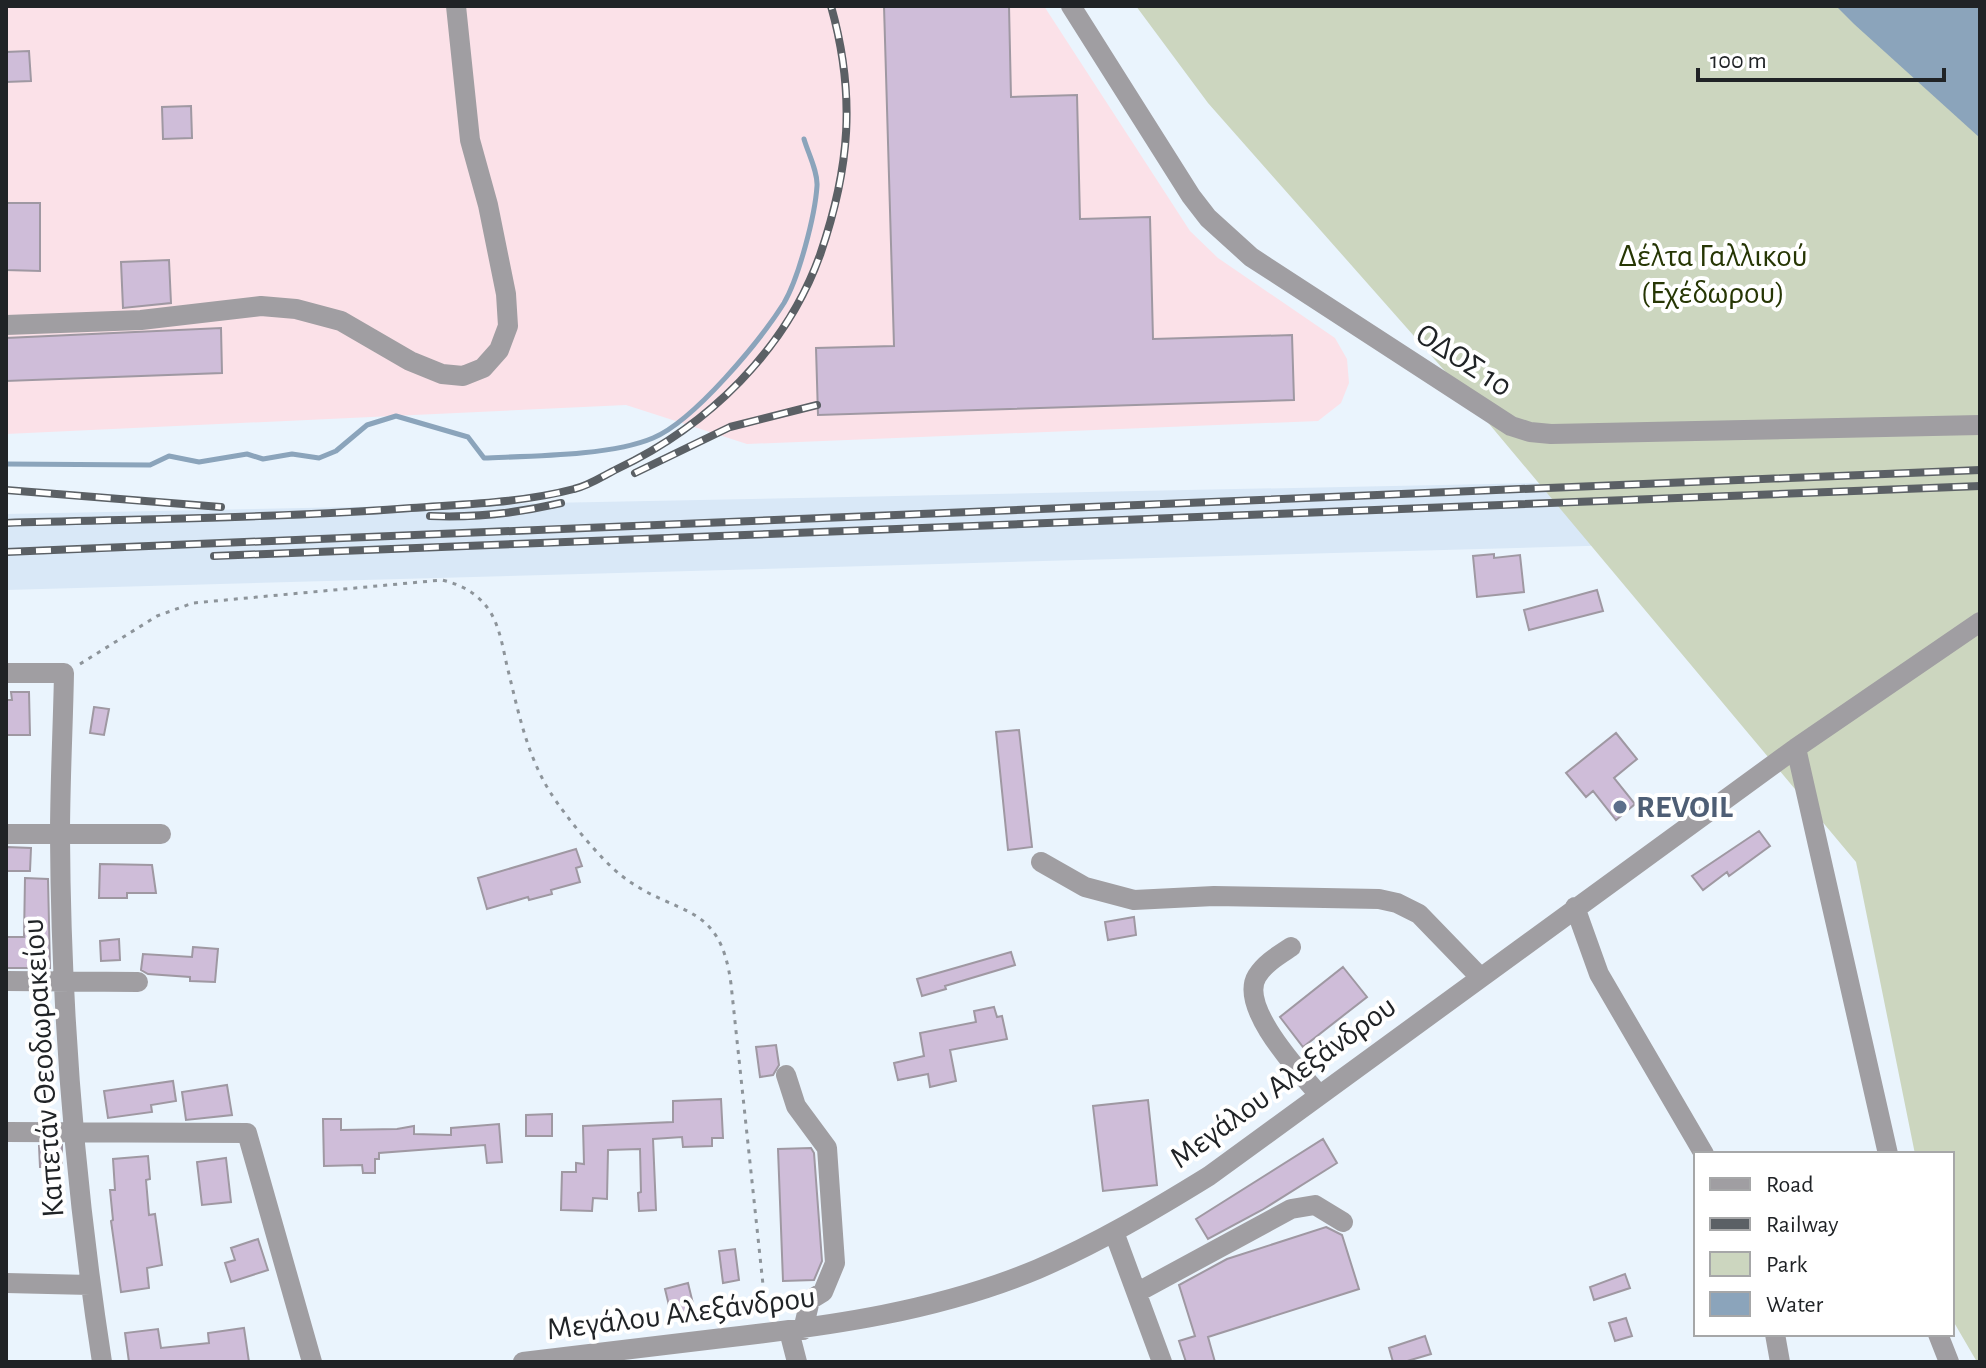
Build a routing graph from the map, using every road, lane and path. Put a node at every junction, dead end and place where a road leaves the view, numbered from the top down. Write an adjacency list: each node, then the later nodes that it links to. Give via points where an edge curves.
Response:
1 (456, 6): 3 (street, via 470,140 506,294 508,326 499,350 483,368 463,376 442,374 341,321 296,309 261,306 141,320)
2 (1071, 6): 4 (street, ΟΔΟΣ 10, via 1208,218 1251,257 1511,426 1551,434)
3 (6, 325)
4 (1980, 425)
5 (1980, 622): 8 (street, Μεγάλου Αλεξάνδρου)
6 (6, 673): 7 (street)
7 (64, 673): 11 (street, Καπετάν Θεοδωρακείου); 30 (path, via 157,616 193,603 442,580 462,585 478,597 500,635 527,746 551,794 623,877 694,913 723,944)
8 (1796, 748): 13 (street, Μεγάλου Αλεξάνδρου); 24 (street)
9 (6, 834): 11 (street)
10 (161, 834): 11 (street)
11 (60, 835): 17 (street, Καπετάν Θεοδωρακείου)
12 (1041, 862): 15 (street, via 1085,887 1134,900 1260,896 1397,903 1419,914)
13 (1575, 907): 15 (street, Μεγάλου Αλεξάνδρου); 23 (street, via 1599,974)
14 (1291, 947): 20 (street, via 1257,975 1255,1004)
15 (1480, 977): 20 (street, Μεγάλου Αλεξάνδρου)
16 (6, 981): 17 (street)
17 (64, 982): 18 (street); 22 (street, Καπετάν Θεοδωρακείου)
18 (138, 982)
19 (786, 1075): 30 (street, via 796,1106 827,1148 835,1263 823,1292 810,1300)
20 (1319, 1095): 26 (street, Μεγάλου Αλεξάνδρου, via 1209,1176)
21 (6, 1132): 22 (street)
22 (73, 1133): 28 (street, Καπετάν Θεοδωρακείου); 35 (street, via 247,1133)
23 (1703, 1152)
24 (1888, 1152)
25 (1343, 1222): 29 (street, via 1315,1205 1291,1209)
26 (1114, 1232): 29 (street); 30 (street, Μεγάλου Αλεξάνδρου, via 1036,1269 953,1297)
27 (6, 1283): 28 (street)
28 (90, 1285): 34 (street, Καπετάν Θεοδωρακείου)
29 (1138, 1292): 38 (street)
30 (787, 1331): 33 (street, Μεγάλου Αλεξάνδρου); 37 (street)
31 (1775, 1336): 39 (street)
32 (1939, 1336): 40 (street)
33 (688, 1352): 36 (street, Μεγάλου Αλεξάνδρου)
34 (102, 1362)
35 (312, 1362)
36 (523, 1362)
37 (797, 1362)
38 (1162, 1362)
39 (1780, 1362)
40 (1949, 1362)

